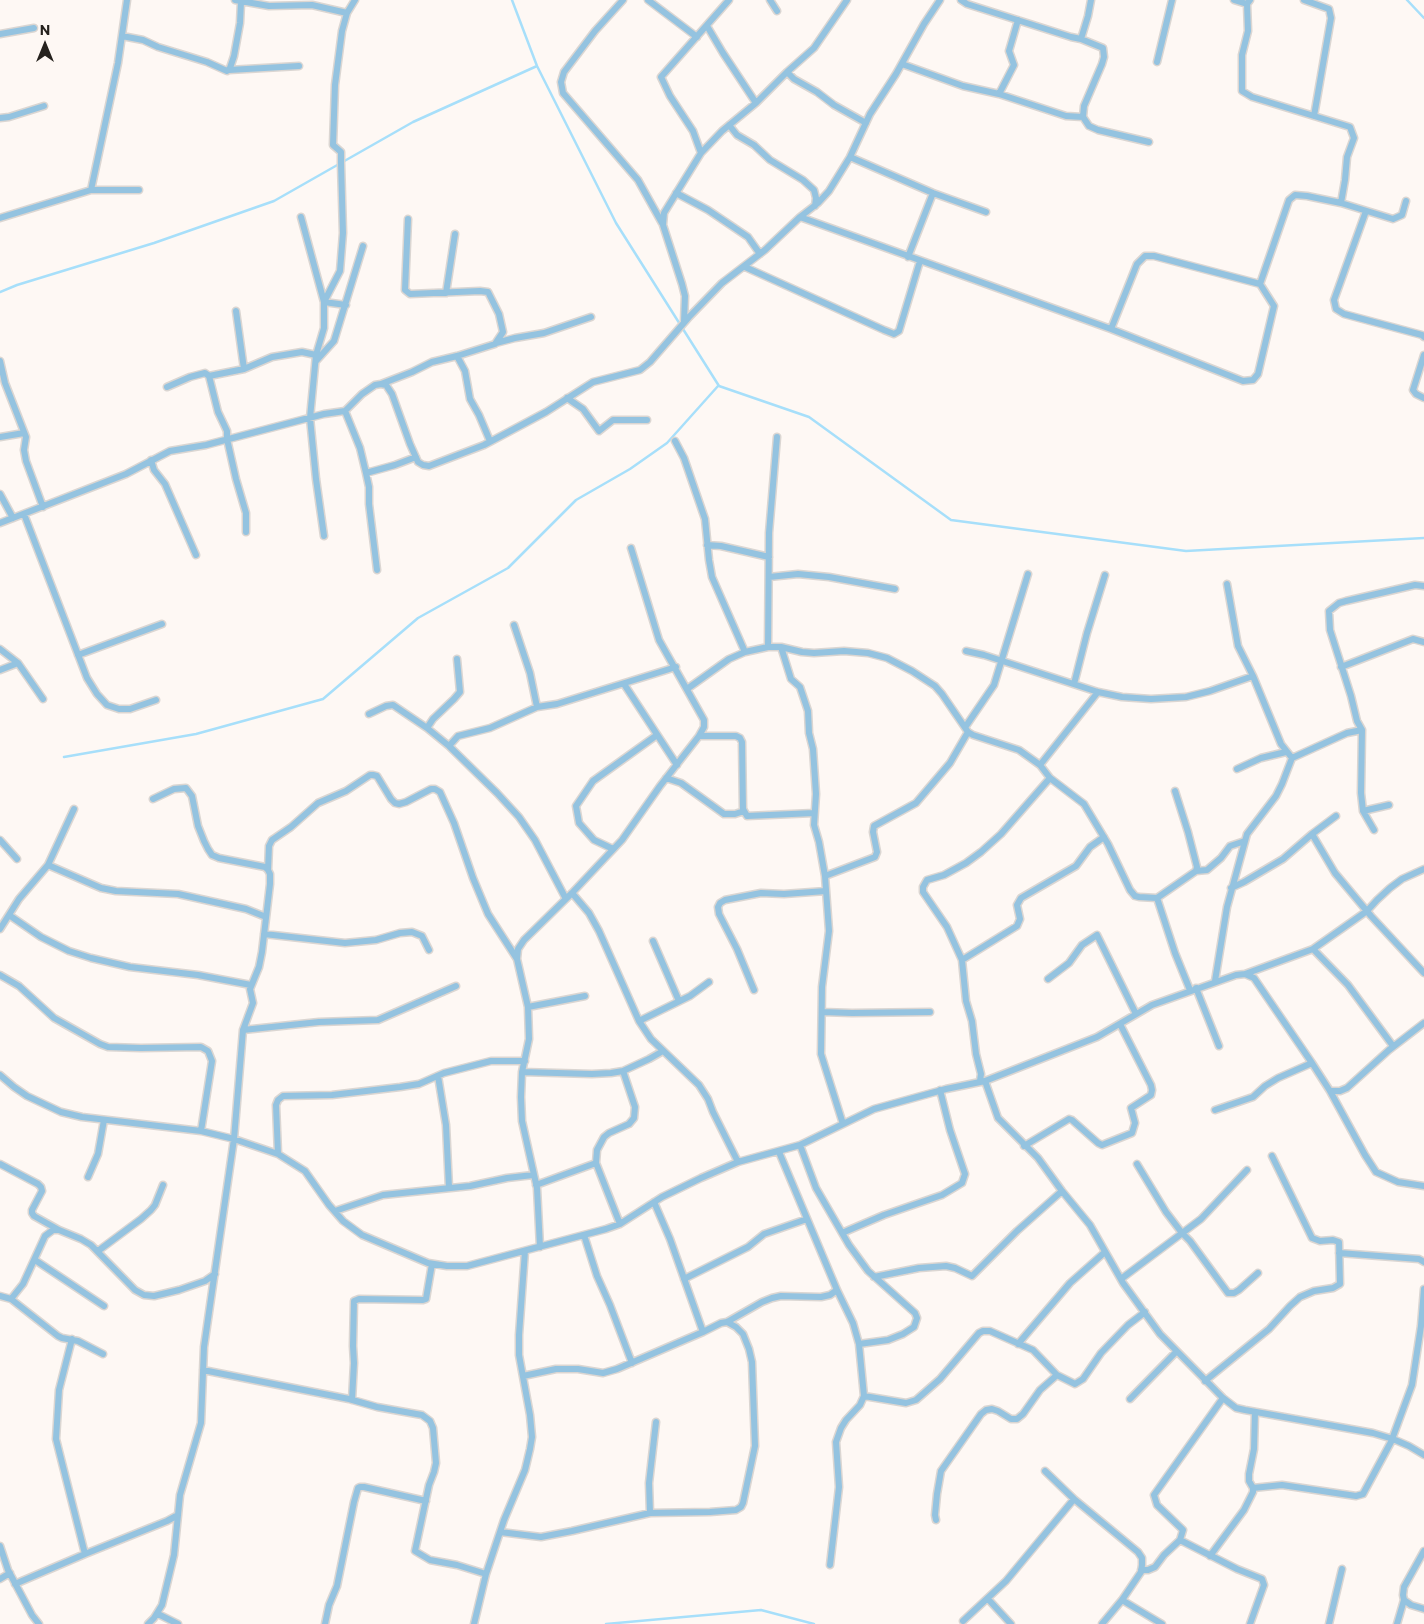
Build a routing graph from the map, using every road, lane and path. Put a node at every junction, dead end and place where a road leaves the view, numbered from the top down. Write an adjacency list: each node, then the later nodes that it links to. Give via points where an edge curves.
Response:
1 (127, 0): 22 (street)
2 (356, 0): 17 (street)
3 (623, 0): 54 (street, via 564,72 561,82 563,93 638,180)
4 (648, 0): 23 (street)
5 (729, 0): 19 (street)
6 (770, 0): 16 (street)
7 (847, 0): 29 (street, via 814,48)
8 (940, 0): 26 (street)
9 (961, 0): 18 (street)
10 (1090, 0): 24 (street)
11 (1172, 0): 25 (street)
12 (1234, 0): 15 (street)
13 (1304, 0): 33 (street, via 1329,8 1331,18)
14 (238, 1): 17 (street, via 269,6 312,6); 28 (street, via 240,23)
15 (1248, 2): 33 (street, via 1242,91)
16 (777, 11)
17 (347, 13): 63 (street, via 335,85 333,141 333,146 341,152 343,233 340,271)
18 (1018, 20): 24 (street); 30 (street, via 1009,51 1014,65)
19 (707, 26): 23 (street); 31 (street)
20 (34, 28): 21 (street)
21 (0, 34)
22 (122, 36): 28 (street, via 207,62 225,72); 41 (street)
23 (697, 37): 39 (street, via 661,77)
24 (1081, 39): 34 (street, via 1103,48 1104,57 1084,106)
25 (1157, 62)
26 (902, 64): 30 (street, via 963,86); 36 (street)
27 (299, 66): 28 (street)
28 (229, 70)
29 (787, 72): 31 (street); 36 (street)
30 (999, 94): 34 (street, via 1066,116)
31 (756, 103): 37 (street)
32 (44, 106): 35 (street)
33 (1314, 116): 46 (street, via 1350,128 1354,138)
34 (1083, 117): 38 (street, via 1089,126 1098,130)
35 (0, 118)
36 (866, 123): 40 (street)
37 (729, 125): 39 (street); 47 (street, via 737,135 814,190)
38 (1149, 142)
39 (701, 153): 43 (street)
40 (850, 157): 44 (street); 47 (street, via 829,191)
41 (92, 190): 42 (street); 52 (street)
42 (139, 190)
43 (676, 193): 54 (street, via 664,212); 57 (street, via 708,210 748,238)
44 (933, 193): 49 (street); 58 (street)
45 (1406, 201): 48 (street, via 1402,214 1393,219)
46 (1340, 203): 48 (street); 61 (street, via 1295,194 1289,200)
47 (814, 206): 51 (street)
48 (1366, 211): 69 (street, via 1334,300 1336,309)
49 (986, 212)
50 (301, 217): 63 (street)
51 (800, 217): 57 (street); 58 (street)
52 (0, 218)
53 (408, 219): 62 (street, via 406,290 410,294)
54 (663, 224): 67 (street, via 682,284)
55 (455, 234): 62 (street)
56 (363, 246): 64 (street)
57 (760, 254): 60 (street)
58 (908, 257): 59 (street)
59 (920, 261): 60 (street, via 899,331 894,334); 68 (street)
60 (745, 267): 67 (street, via 722,283)
61 (1260, 284): 68 (street, via 1146,256 1137,264); 68 (street, via 1274,306 1258,374 1253,380 1243,381)
62 (446, 293): 70 (street, via 488,292 504,332)
63 (324, 302): 64 (street); 73 (street, via 324,328)
64 (346, 304): 73 (street, via 334,341)
65 (236, 311): 75 (street)
66 (591, 317): 70 (street, via 544,333)
67 (684, 323): 79 (street, via 640,370 593,382)
68 (1111, 329)
69 (1424, 337)
70 (495, 344): 72 (street)
71 (1424, 355): 80 (street, via 1413,390)
72 (457, 356): 77 (street, via 432,362); 89 (street, via 465,371 470,399)
73 (316, 358): 75 (street, via 302,352); 82 (street)
74 (0, 361): 84 (street)
75 (244, 368): 76 (street)
76 (209, 376): 78 (street, via 190,377); 87 (street, via 218,412 226,426)
77 (381, 384): 81 (street, via 362,394); 90 (street, via 392,394)
78 (167, 387)
79 (568, 398): 83 (street, via 582,409 599,431 613,420); 89 (street)
80 (1424, 398)
81 (345, 411): 82 (street); 92 (street)
82 (310, 418): 87 (street); 99 (street)
83 (647, 420)
84 (24, 433): 86 (street); 94 (street, via 26,460)
85 (777, 437): 103 (street)
86 (0, 438)
87 (227, 439): 91 (street, via 170,451); 98 (street, via 246,513)
88 (675, 441): 100 (street, via 694,486 704,519)
89 (490, 442): 90 (street, via 429,466 418,462)
90 (416, 457): 92 (street)
91 (151, 460): 94 (street, via 126,474); 102 (street)
92 (366, 473): 104 (street)
93 (0, 494): 96 (street)
94 (43, 507): 95 (street)
95 (24, 514): 96 (street); 119 (street)
96 (13, 518): 97 (street)
97 (0, 523)
98 (246, 532)
99 (324, 536)
100 (707, 545): 103 (street); 118 (street, via 712,577)
101 (631, 548): 123 (street, via 660,640)
102 (196, 555)
103 (769, 557): 107 (street)
104 (377, 570)
105 (1028, 574): 121 (street)
106 (1105, 575): 128 (street)
107 (769, 577): 110 (street, via 798,574); 114 (street)
108 (1227, 584): 126 (street, via 1238,646)
109 (1424, 586): 124 (street, via 1346,601 1329,611 1330,630)
110 (895, 589)
111 (162, 624): 119 (street)
112 (514, 625): 133 (street, via 530,672)
113 (1424, 642): 124 (street, via 1413,639)
114 (768, 646): 115 (street); 118 (street)
115 (781, 646): 136 (street, via 802,652 844,651 887,658 935,686); 154 (street, via 791,679 800,687 808,711 814,757)
116 (0, 649): 122 (street)
117 (966, 651): 121 (street)
118 (745, 652): 129 (street, via 729,659)
119 (78, 654): 132 (street, via 87,678 107,705 130,709)
120 (457, 660): 135 (street, via 460,692)
121 (1001, 660): 128 (street); 136 (street, via 994,685)
122 (18, 663): 125 (street); 131 (street)
123 (676, 667): 127 (street); 129 (street)
124 (1341, 667): 137 (street)
125 (0, 670)
126 (1253, 676): 130 (street, via 1186,697 1151,700); 141 (street)
127 (624, 684): 133 (street); 138 (street)
128 (1074, 684): 130 (street)
129 (687, 689): 139 (street, via 704,720)
130 (1098, 692): 144 (street)
131 (43, 699)
132 (156, 700)
133 (537, 708): 140 (street, via 490,728 458,736)
134 (369, 714): 135 (street, via 393,705)
135 (427, 728): 140 (street)
136 (967, 729): 144 (street, via 973,735 1019,750); 167 (street, via 950,763 916,803 874,826 876,856)
137 (1362, 730): 142 (street); 153 (street)
138 (657, 735): 143 (street); 161 (street, via 593,781 576,806 579,823 594,840)
139 (699, 736): 143 (street); 152 (street, via 740,738)
140 (449, 746): 172 (street, via 519,817)
141 (1286, 752): 142 (street); 145 (street)
142 (1292, 758): 160 (street, via 1276,796)
143 (677, 765): 146 (street)
144 (1040, 765): 147 (street)
145 (1236, 769)
146 (666, 778): 152 (street, via 681,783 724,814); 161 (street)
147 (1050, 778): 158 (street, via 1084,804); 182 (street, via 982,852 966,864 927,880 923,886 923,892 947,927)
148 (1176, 792): 166 (street)
149 (153, 799): 165 (street, via 174,789 186,788 192,796 198,826 212,855)
150 (1389, 805): 153 (street)
151 (74, 809): 163 (street)
152 (744, 811): 154 (street, via 748,816)
153 (1363, 811): 156 (street)
154 (814, 813): 167 (street)
155 (1336, 816): 157 (street)
156 (1374, 830)
157 (1312, 834): 168 (street, via 1283,859); 173 (street, via 1335,873)
158 (1104, 837): 171 (street, via 1135,896); 182 (street, via 1090,847 1076,866 1021,898 1017,905 1020,919 1017,926)
159 (0, 840): 162 (street)
160 (1245, 841): 166 (street, via 1230,846 1207,870); 168 (street)
161 (613, 849): 170 (street)
162 (17, 859)
163 (48, 865): 174 (street); 175 (street, via 101,888 178,894 246,909)
164 (1424, 869): 173 (street, via 1402,879)
165 (268, 870): 175 (street, via 270,884); 181 (street, via 274,838 318,803 346,791 370,775 377,776 391,800 399,804 435,789 440,792 454,823 488,914)
166 (1196, 871): 171 (street)
167 (825, 876): 169 (street)
168 (1231, 888): 188 (street)
169 (826, 891): 192 (street, via 761,893 720,903 719,914); 196 (street, via 829,931)
170 (572, 893): 172 (street); 199 (street, via 593,919)
171 (1156, 898): 191 (street, via 1175,952)
172 (566, 899): 181 (street, via 524,940)
173 (1367, 911): 179 (street); 183 (street)
174 (9, 915): 176 (street); 189 (street, via 41,937 91,958)
175 (266, 917): 177 (street)
176 (0, 929)
177 (264, 934): 180 (street, via 345,943 412,932 422,936); 189 (street)
178 (653, 941): 194 (street)
179 (1313, 949): 184 (street); 204 (street, via 1348,985)
180 (429, 950)
181 (517, 958): 195 (street)
182 (962, 960): 212 (street, via 966,1001)
183 (1424, 973)
184 (1245, 974): 188 (street); 207 (street, via 1254,978)
185 (0, 975): 218 (street, via 19,986 54,1018 108,1047 201,1047 208,1051 212,1061)
186 (1048, 978): 198 (street, via 1097,935)
187 (709, 982): 194 (street)
188 (1215, 982): 191 (street)
189 (251, 985): 202 (street, via 254,1003)
190 (456, 986): 202 (street, via 378,1020)
191 (1193, 989): 198 (street); 203 (street)
192 (754, 990)
193 (585, 996): 195 (street)
194 (679, 1001): 199 (street)
195 (528, 1007): 206 (street, via 529,1039)
196 (822, 1012): 197 (street); 217 (street, via 822,1061)
197 (930, 1012)
198 (1136, 1014): 201 (street)
199 (639, 1021): 205 (street)
200 (1424, 1023): 204 (street)
201 (1120, 1024): 212 (street, via 1097,1037); 221 (street, via 1152,1085 1151,1095 1131,1108 1135,1123 1132,1133 1102,1144 1069,1119)
202 (243, 1030): 219 (street)
203 (1219, 1046)
204 (1393, 1046): 214 (street, via 1347,1088)
205 (663, 1051): 208 (street); 225 (street, via 699,1085)
206 (525, 1060): 209 (street); 211 (street, via 491,1061)
207 (1312, 1063): 214 (street); 215 (street, via 1278,1078 1253,1097)
208 (623, 1071): 209 (street, via 592,1074); 226 (street, via 635,1106 634,1118 604,1137 597,1150)
209 (522, 1072): 230 (street, via 522,1121)
210 (0, 1075): 216 (street, via 14,1087 61,1112)
211 (438, 1076): 223 (street, via 400,1087 332,1095 283,1096 276,1105); 235 (street, via 446,1125)
212 (983, 1081): 213 (street); 221 (street, via 998,1118)
213 (940, 1090): 217 (street, via 874,1109); 242 (street, via 965,1174 962,1183 942,1195)
214 (1330, 1091): 234 (street, via 1376,1172 1398,1182)
215 (1215, 1110)
216 (104, 1120): 218 (street); 231 (street, via 98,1154)
217 (844, 1124): 220 (street)
218 (201, 1131): 219 (street)
219 (234, 1139): 223 (street); 254 (street)
220 (800, 1145): 222 (street); 242 (street, via 816,1188)
221 (1024, 1146): 236 (street, via 1038,1158)
222 (779, 1152): 225 (street); 239 (street)
223 (278, 1154): 238 (street, via 304,1171)
224 (1272, 1156): 249 (street, via 1312,1238 1340,1242)
225 (738, 1162): 237 (street)
226 (596, 1163): 233 (street); 240 (street)
227 (0, 1164): 241 (street, via 38,1184 42,1191 32,1213)
228 (1137, 1164): 243 (street)
229 (1248, 1170): 243 (street, via 1201,1219)
230 (533, 1175): 233 (street); 235 (street)
231 (88, 1177)
232 (163, 1185): 246 (street, via 151,1210)
233 (536, 1185): 245 (street)
234 (1424, 1186)
235 (449, 1188): 238 (street, via 383,1195)
236 (1062, 1191): 248 (street, via 1090,1225); 255 (street, via 972,1276 946,1266)
237 (654, 1202): 240 (street); 256 (street)
238 (335, 1211): 252 (street, via 362,1235)
239 (807, 1219): 256 (street, via 764,1234 748,1247); 258 (street)
240 (620, 1224): 244 (street)
241 (59, 1230): 246 (street, via 81,1238); 250 (street, via 45,1236)
242 (842, 1233): 255 (street)
243 (1182, 1233): 253 (street, via 1228,1293 1239,1290); 257 (street)
244 (584, 1235): 245 (street); 271 (street)
245 (540, 1247): 247 (street)
246 (98, 1251): 254 (street, via 144,1296 179,1290)
247 (525, 1251): 252 (street, via 467,1266); 274 (street, via 519,1335)
248 (1105, 1252): 257 (street); 268 (street, via 1070,1283)
249 (1340, 1253): 251 (street, via 1420,1259); 275 (street, via 1340,1284 1337,1287 1314,1291 1300,1298 1269,1329)
250 (35, 1260): 261 (street); 262 (street)
251 (1424, 1262)
252 (432, 1264): 279 (street, via 426,1299 354,1301)
253 (1258, 1273)
254 (215, 1274): 272 (street)
255 (874, 1277): 267 (street, via 915,1313 917,1322 903,1334 888,1340)
256 (684, 1279): 265 (street)
257 (1121, 1279): 263 (street)
258 (838, 1290): 264 (street, via 821,1297 772,1298); 267 (street)
259 (1424, 1292): 282 (street, via 1412,1385)
260 (0, 1296): 261 (street)
261 (11, 1299): 266 (street, via 58,1336)
262 (104, 1306)
263 (1146, 1312): 269 (street); 273 (street, via 1128,1325 1101,1353 1079,1383 1070,1383)
264 (727, 1322): 265 (street); 288 (street, via 743,1334 752,1362 755,1438 743,1503 736,1510)
265 (703, 1332): 271 (street)
266 (72, 1339): 270 (street); 295 (street, via 59,1390 56,1438)
267 (859, 1344): 276 (street)
268 (1018, 1344): 273 (street, via 1039,1355); 276 (street, via 983,1331 940,1379 916,1400 906,1403)
269 (1176, 1352): 275 (street); 278 (street)
270 (102, 1354)
271 (632, 1363): 274 (street, via 603,1373 556,1369)
272 (203, 1370): 279 (street); 289 (street, via 201,1423 180,1495)
273 (1057, 1375): 290 (street, via 1017,1419 992,1409 981,1414 941,1471)
274 (523, 1376): 291 (street, via 532,1437 525,1470)
275 (1205, 1381): 277 (street)
276 (864, 1396): 297 (street, via 841,1428 836,1442 839,1487)
277 (1223, 1398): 280 (street, via 1236,1408); 292 (street, via 1154,1495 1157,1505 1183,1530)
278 (1130, 1399)
279 (352, 1400): 287 (street, via 413,1412 430,1421 436,1463)
280 (1255, 1412): 282 (street); 285 (street, via 1250,1474)
281 (656, 1422): 288 (street, via 649,1483)
282 (1393, 1439): 283 (street); 285 (street, via 1362,1495 1282,1485)
283 (1424, 1455)
284 (1045, 1471): 286 (street)
285 (1253, 1488): 296 (street, via 1244,1510)
286 (1074, 1499): 299 (street, via 1138,1552 1142,1558); 304 (street)
287 (426, 1501): 301 (street, via 416,1552 430,1560); 313 (street, via 358,1488 337,1586)
288 (650, 1513): 291 (street, via 541,1537)
289 (178, 1515): 295 (street); 308 (street, via 174,1555)
290 (936, 1520)
291 (500, 1532): 301 (street)
292 (1180, 1540): 296 (street); 299 (street, via 1155,1567)
293 (0, 1546): 300 (street)
294 (1424, 1551): 306 (street, via 1404,1587)
295 (85, 1554): 303 (street)
296 (1210, 1556): 318 (street, via 1263,1581)
297 (830, 1565)
298 (1342, 1569): 319 (street)
299 (1141, 1570): 305 (street)
300 (10, 1573): 302 (street); 303 (street)
301 (486, 1574): 314 (street)
302 (0, 1579)
303 (15, 1584): 310 (street)
304 (988, 1600): 309 (street); 315 (street)
305 (1122, 1600): 316 (street); 317 (street)
306 (1404, 1600): 307 (street); 320 (street)
307 (1424, 1609)
308 (158, 1614): 311 (street); 312 (street)
309 (964, 1622)
310 (39, 1624)
311 (148, 1624)
312 (178, 1624)
313 (325, 1624)
314 (474, 1624)
315 (1012, 1624)
316 (1102, 1624)
317 (1162, 1624)
318 (1250, 1624)
319 (1329, 1624)
320 (1397, 1624)

